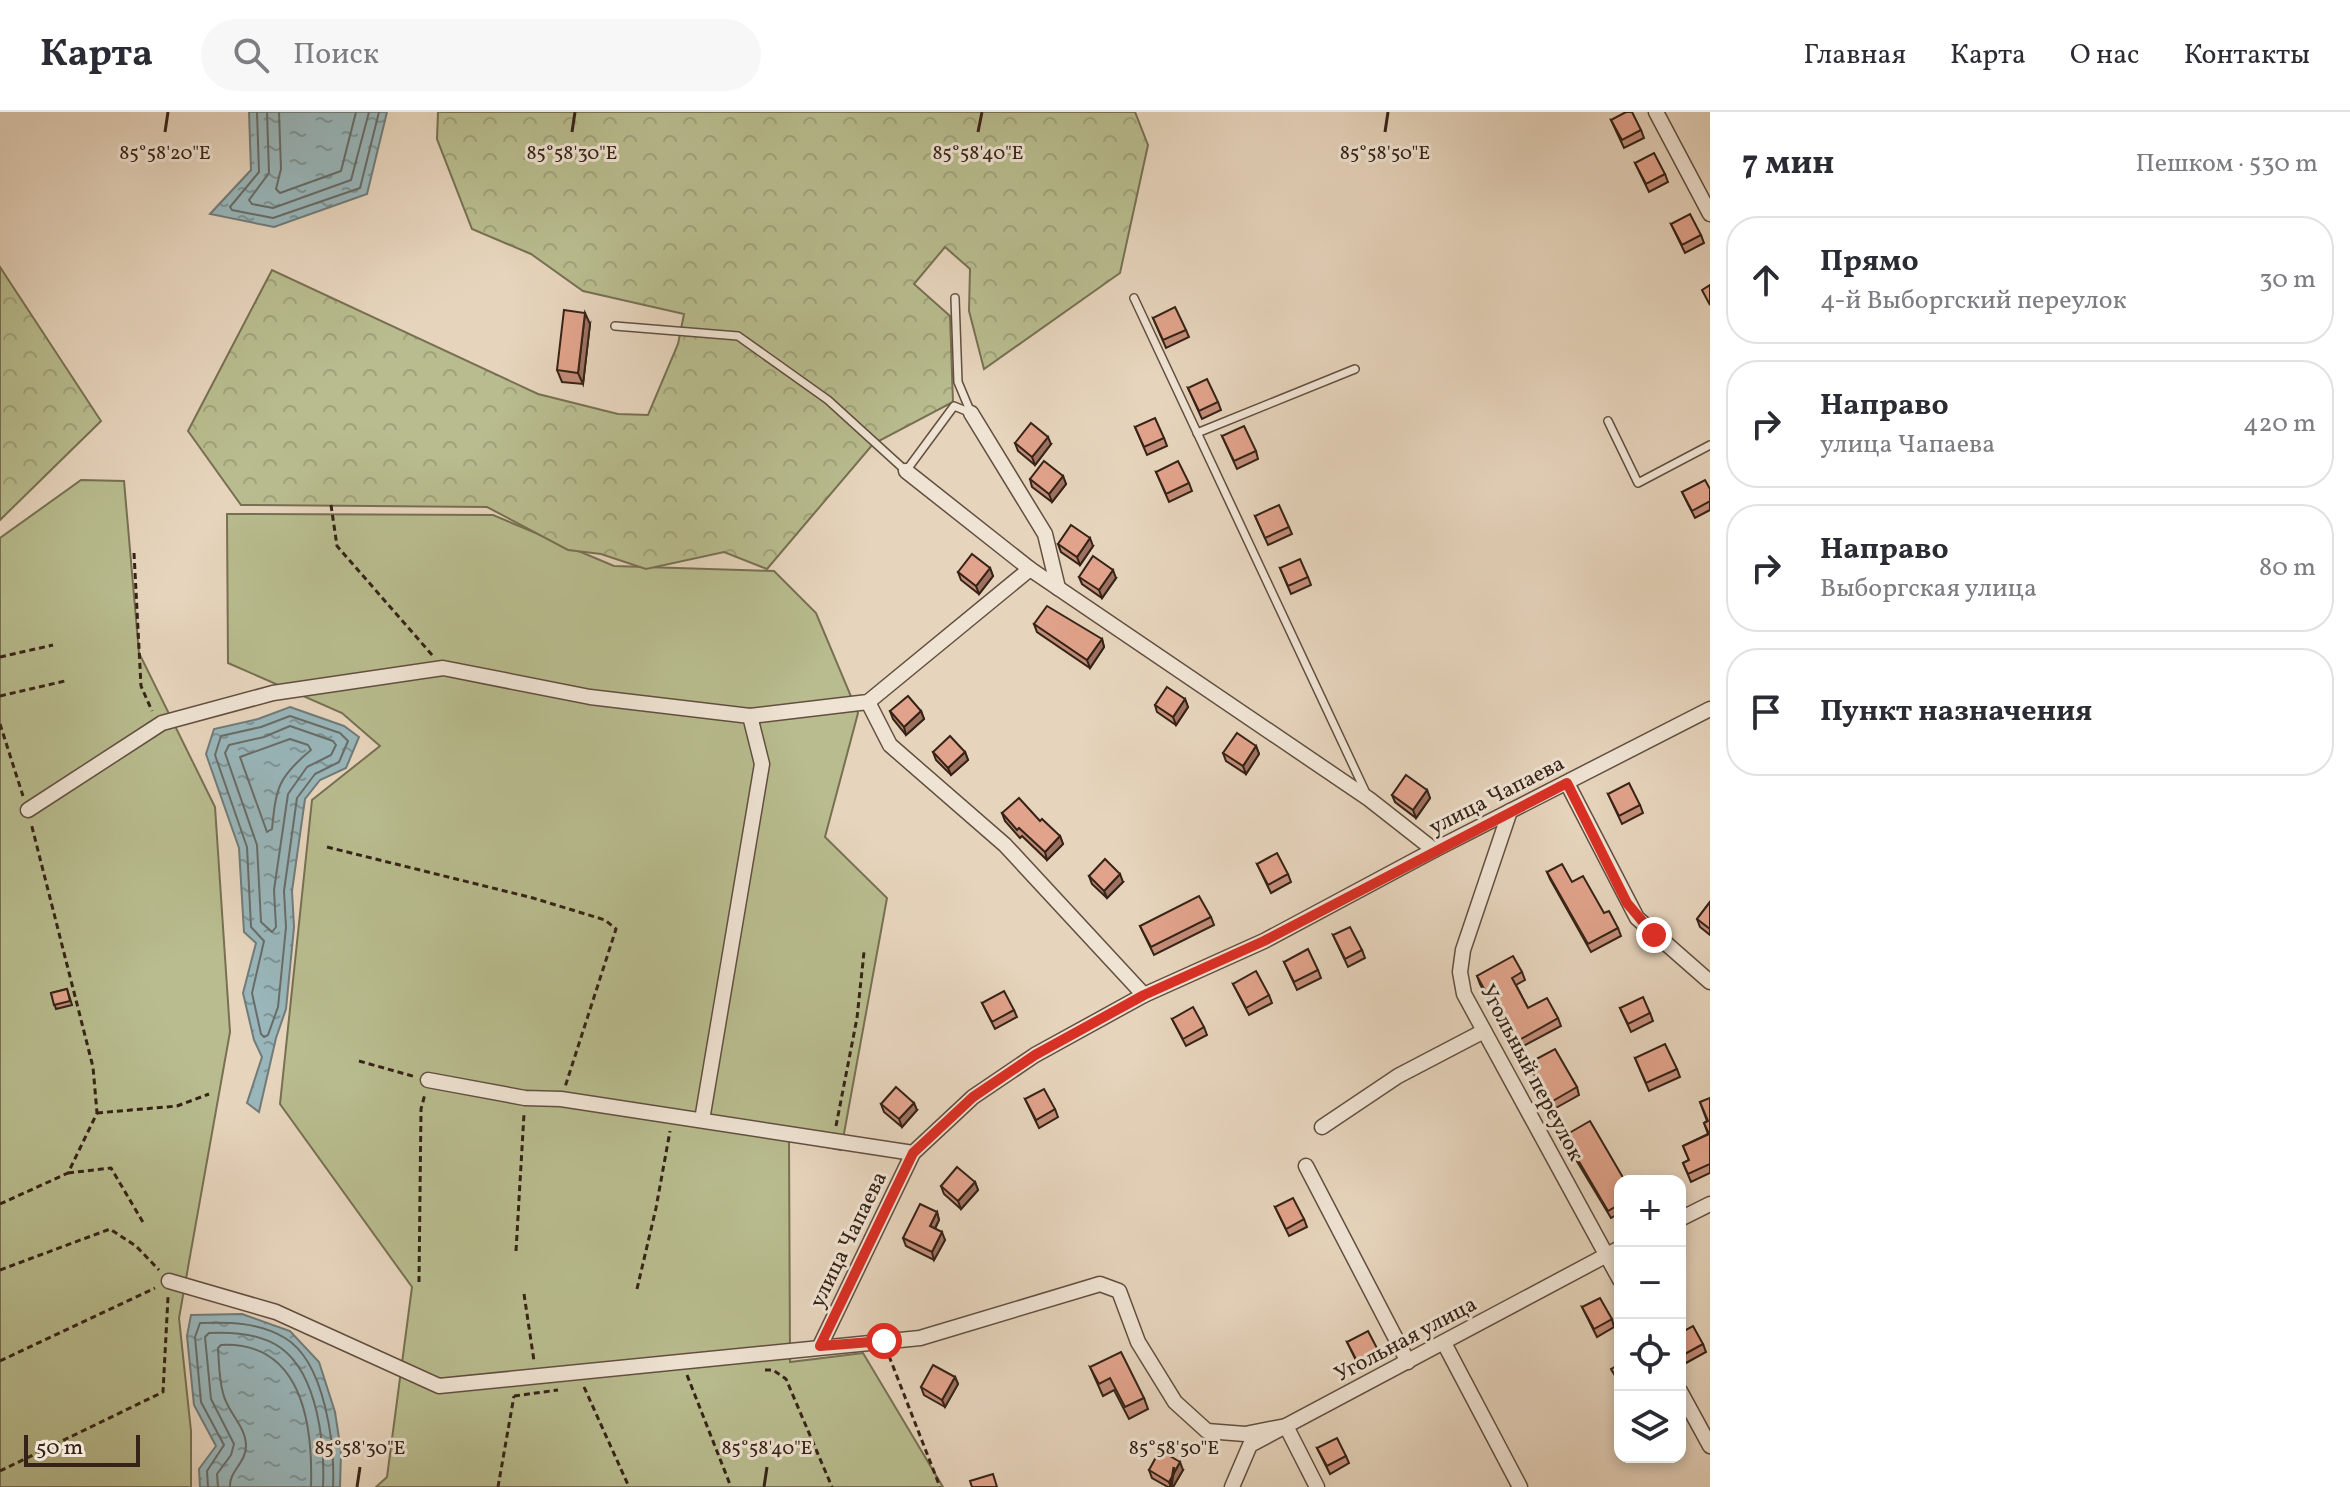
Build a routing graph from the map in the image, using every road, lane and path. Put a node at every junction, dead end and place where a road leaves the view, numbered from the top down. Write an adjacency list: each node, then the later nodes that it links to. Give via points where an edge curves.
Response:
1 (1656, 112): 2 (street)
2 (1710, 214)
3 (955, 298): 7 (lane, via 958,382)
4 (1134, 298): 9 (lane)
5 (615, 326): 11 (lane, via 738,336 828,400)
6 (1355, 369): 9 (lane)
7 (971, 413): 11 (lane, via 954,406); 15 (street, via 1045,534)
8 (1608, 421): 10 (lane, via 1638,483)
9 (1197, 433): 27 (lane)
10 (1710, 445)
11 (906, 471): 14 (street)
12 (331, 505): 18 (path, via 337,546)
13 (134, 553): 25 (path, via 141,686)
14 (1030, 569): 15 (street); 21 (street)
15 (1058, 588): 27 (street)
16 (53, 645): 17 (path)
17 (0, 657)
18 (443, 668): 23 (street, via 590,697); 25 (street, via 273,693)
19 (65, 681): 20 (path)
20 (0, 696)
21 (868, 702): 23 (street); 34 (street, via 890,745 1005,845)
22 (1710, 709): 26 (street, улица Чапаева)
23 (750, 716): 43 (street, via 762,764)
24 (0, 724): 28 (path)
25 (158, 726): 28 (street)
26 (1567, 783): 29 (street, улица Чапаева); 33 (street, via 1637,918)
27 (1369, 799): 31 (street)
28 (28, 810): 41 (path, via 93,1067)
29 (1510, 811): 31 (street, улица Чапаева); 35 (street, Угольный переулок, via 1460,961 1464,994)
30 (327, 847): 40 (path, via 533,898 605,920 616,929)
31 (1434, 850): 34 (street, улица Чапаева, via 1264,941)
32 (864, 952): 45 (path)
33 (1710, 982)
34 (1144, 995): 46 (street, улица Чапаева, via 1035,1055 973,1097)
35 (1484, 1031): 44 (street, via 1398,1076); 54 (street, Угольный переулок)
36 (359, 1061): 37 (path)
37 (428, 1080): 39 (street); 57 (path, via 421,1109)
38 (209, 1094): 41 (path, via 177,1106)
39 (525, 1098): 40 (street); 53 (path)
40 (561, 1099): 42 (street)
41 (97, 1113): 48 (path)
42 (672, 1115): 43 (street); 58 (path)
43 (702, 1120): 45 (street)
44 (1322, 1127)
45 (833, 1140): 46 (street)
46 (913, 1153): 62 (street, улица Чапаева)
47 (1306, 1166): 64 (street)
48 (68, 1173): 49 (path); 52 (path, via 111,1168)
49 (0, 1204)
50 (1710, 1204): 51 (street)
51 (1686, 1216)
52 (144, 1224)
53 (516, 1251)
54 (1613, 1252): 61 (street, Угольная улица)
55 (0, 1270): 56 (path, via 110,1229 136,1246)
56 (169, 1281): 63 (path); 68 (street, via 276,1312 439,1386); 75 (path, via 163,1392)
57 (419, 1282)
58 (637, 1289)
59 (524, 1294): 67 (path)
60 (884, 1341): 62 (street); 73 (street, via 920,1338 1100,1284 1119,1291 1138,1342 1175,1402 1207,1431 1245,1434); 80 (path)
61 (1444, 1343): 64 (street, Угольная улица); 83 (street)
62 (820, 1346): 67 (street)
63 (0, 1361)
64 (1408, 1362): 73 (street, Угольная улица)
65 (760, 1370): 79 (path, via 773,1370 786,1379)
66 (687, 1375): 78 (path)
67 (536, 1376): 68 (street)
68 (517, 1378): 71 (path)
69 (593, 1386): 77 (path, via 584,1387)
70 (570, 1389): 71 (path)
71 (514, 1396): 76 (path)
72 (1686, 1402): 74 (street)
73 (1286, 1426): 81 (street, Угольная улица, via 1250,1445); 82 (street)
74 (1710, 1446)
75 (0, 1471)
76 (498, 1487)
77 (629, 1487)
78 (731, 1487)
79 (832, 1487)
80 (940, 1487)
81 (1232, 1487)
82 (1317, 1487)
83 (1520, 1487)

